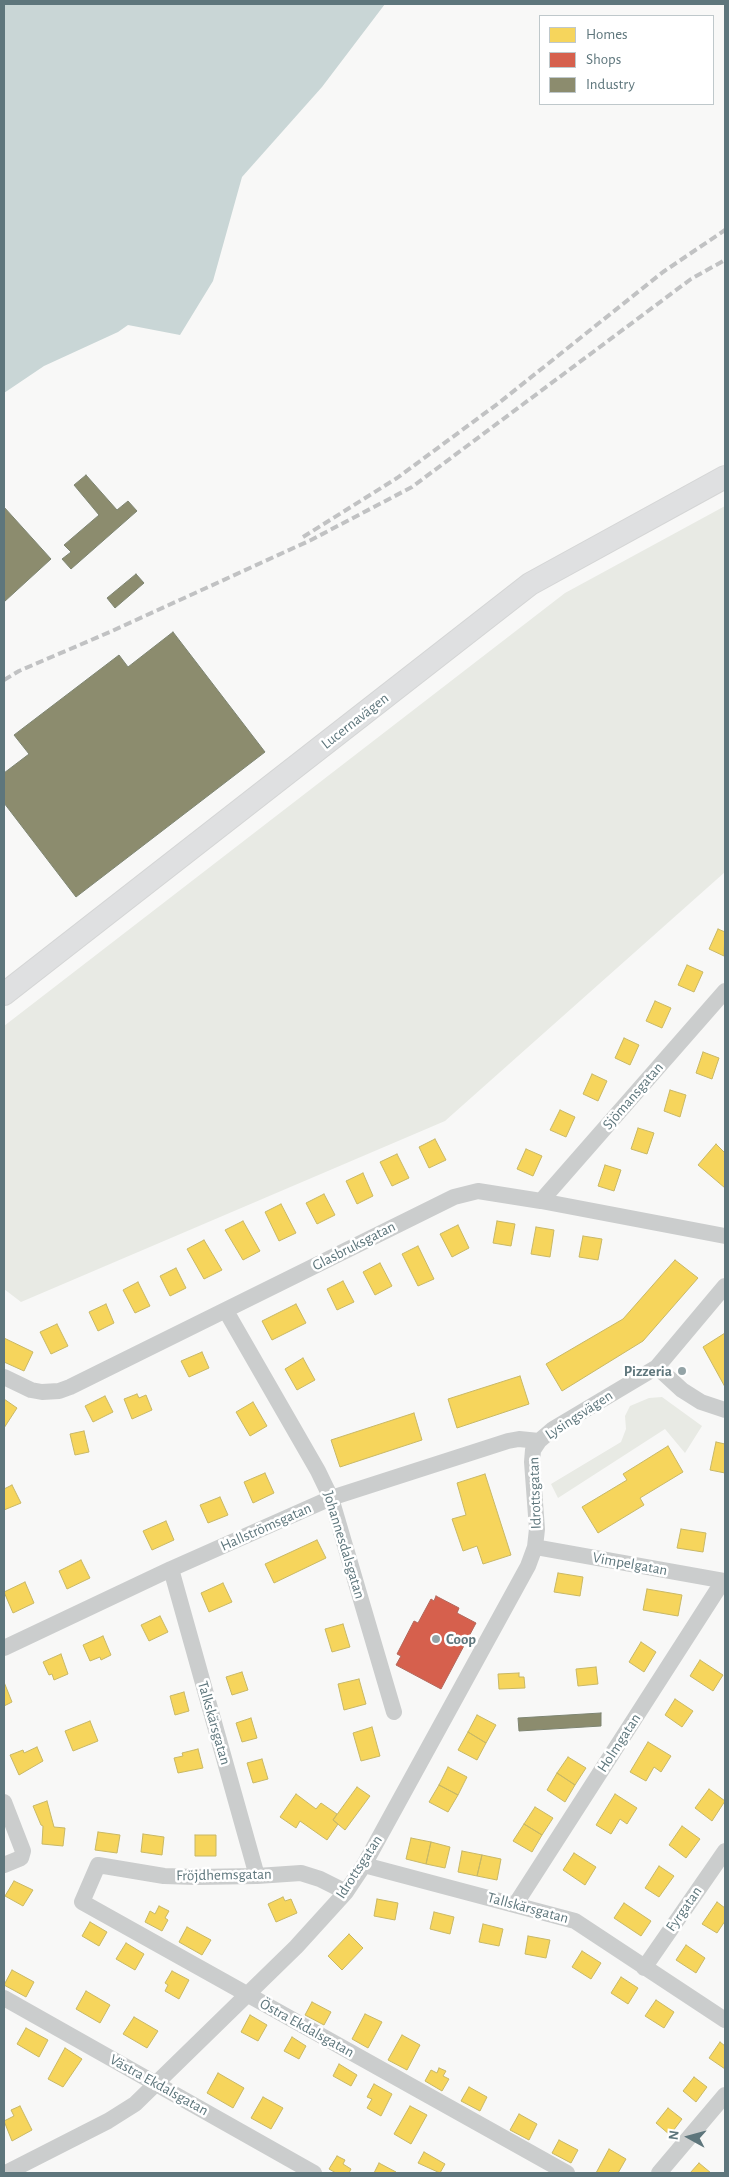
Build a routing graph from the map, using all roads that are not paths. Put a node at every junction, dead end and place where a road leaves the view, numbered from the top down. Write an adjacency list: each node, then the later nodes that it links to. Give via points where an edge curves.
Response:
1 (725, 477): 3 (street, Lucernavägen, via 530,584)
2 (725, 991): 4 (street, Sjömansgatan)
3 (4, 994)
4 (541, 1201): 5 (street, Glasbruksgatan); 7 (street, Glasbruksgatan, via 478,1191 454,1196)
5 (725, 1236)
6 (725, 1286): 8 (street, Lysingsvägen)
7 (226, 1311): 9 (street, Glasbruksgatan, via 59,1391 32,1390); 12 (street, Johannesdalsgatan)
8 (657, 1367): 10 (street, via 682,1390); 11 (street, Lysingsvägen, via 552,1429)
9 (4, 1377)
10 (725, 1410)
11 (539, 1441): 12 (street, Hallströmsgatan, via 508,1441); 13 (street, Idrottsgatan, via 533,1450 532,1462)
12 (331, 1498): 14 (street, Hallströmsgatan); 17 (street, Johannesdalsgatan)
13 (535, 1547): 15 (street, Vimpelgatan); 22 (street, Idrottsgatan, via 528,1566)
14 (171, 1569): 16 (street, Hallströmsgatan); 23 (street, Talkskärsgatan)
15 (724, 1581): 25 (street, Holmgatan)
16 (4, 1648)
17 (394, 1712)
18 (4, 1802): 20 (street, via 22,1844 22,1858)
19 (725, 1851): 26 (street, Fyrgatan)
20 (4, 1865)
21 (98, 1865): 23 (street, Fröjdhemsgatan, via 164,1876); 27 (street, Östra Ekdalsgatan, via 82,1902)
22 (364, 1865): 24 (street, Idrottsgatan); 25 (street, Tallskärsgatan)
23 (257, 1876): 24 (street, Fröjdhemsgatan, via 301,1873)
24 (346, 1892): 27 (street, Idrottsgatan)
25 (514, 1905): 26 (street, Tallskärsgatan, via 574,1921)
26 (644, 1968): 29 (street, Tallskärsgatan)
27 (246, 1994): 30 (street, Idrottsgatan); 34 (street, Östra Ekdalsgatan)
28 (4, 1998): 30 (street, Västra Ekdalsgatan)
29 (725, 2020)
30 (157, 2084): 32 (street, Idrottsgatan, via 108,2122); 33 (street, Västra Ekdalsgatan)
31 (725, 2095): 35 (street)
32 (6, 2173)
33 (314, 2173)
34 (567, 2173)
35 (659, 2173)

